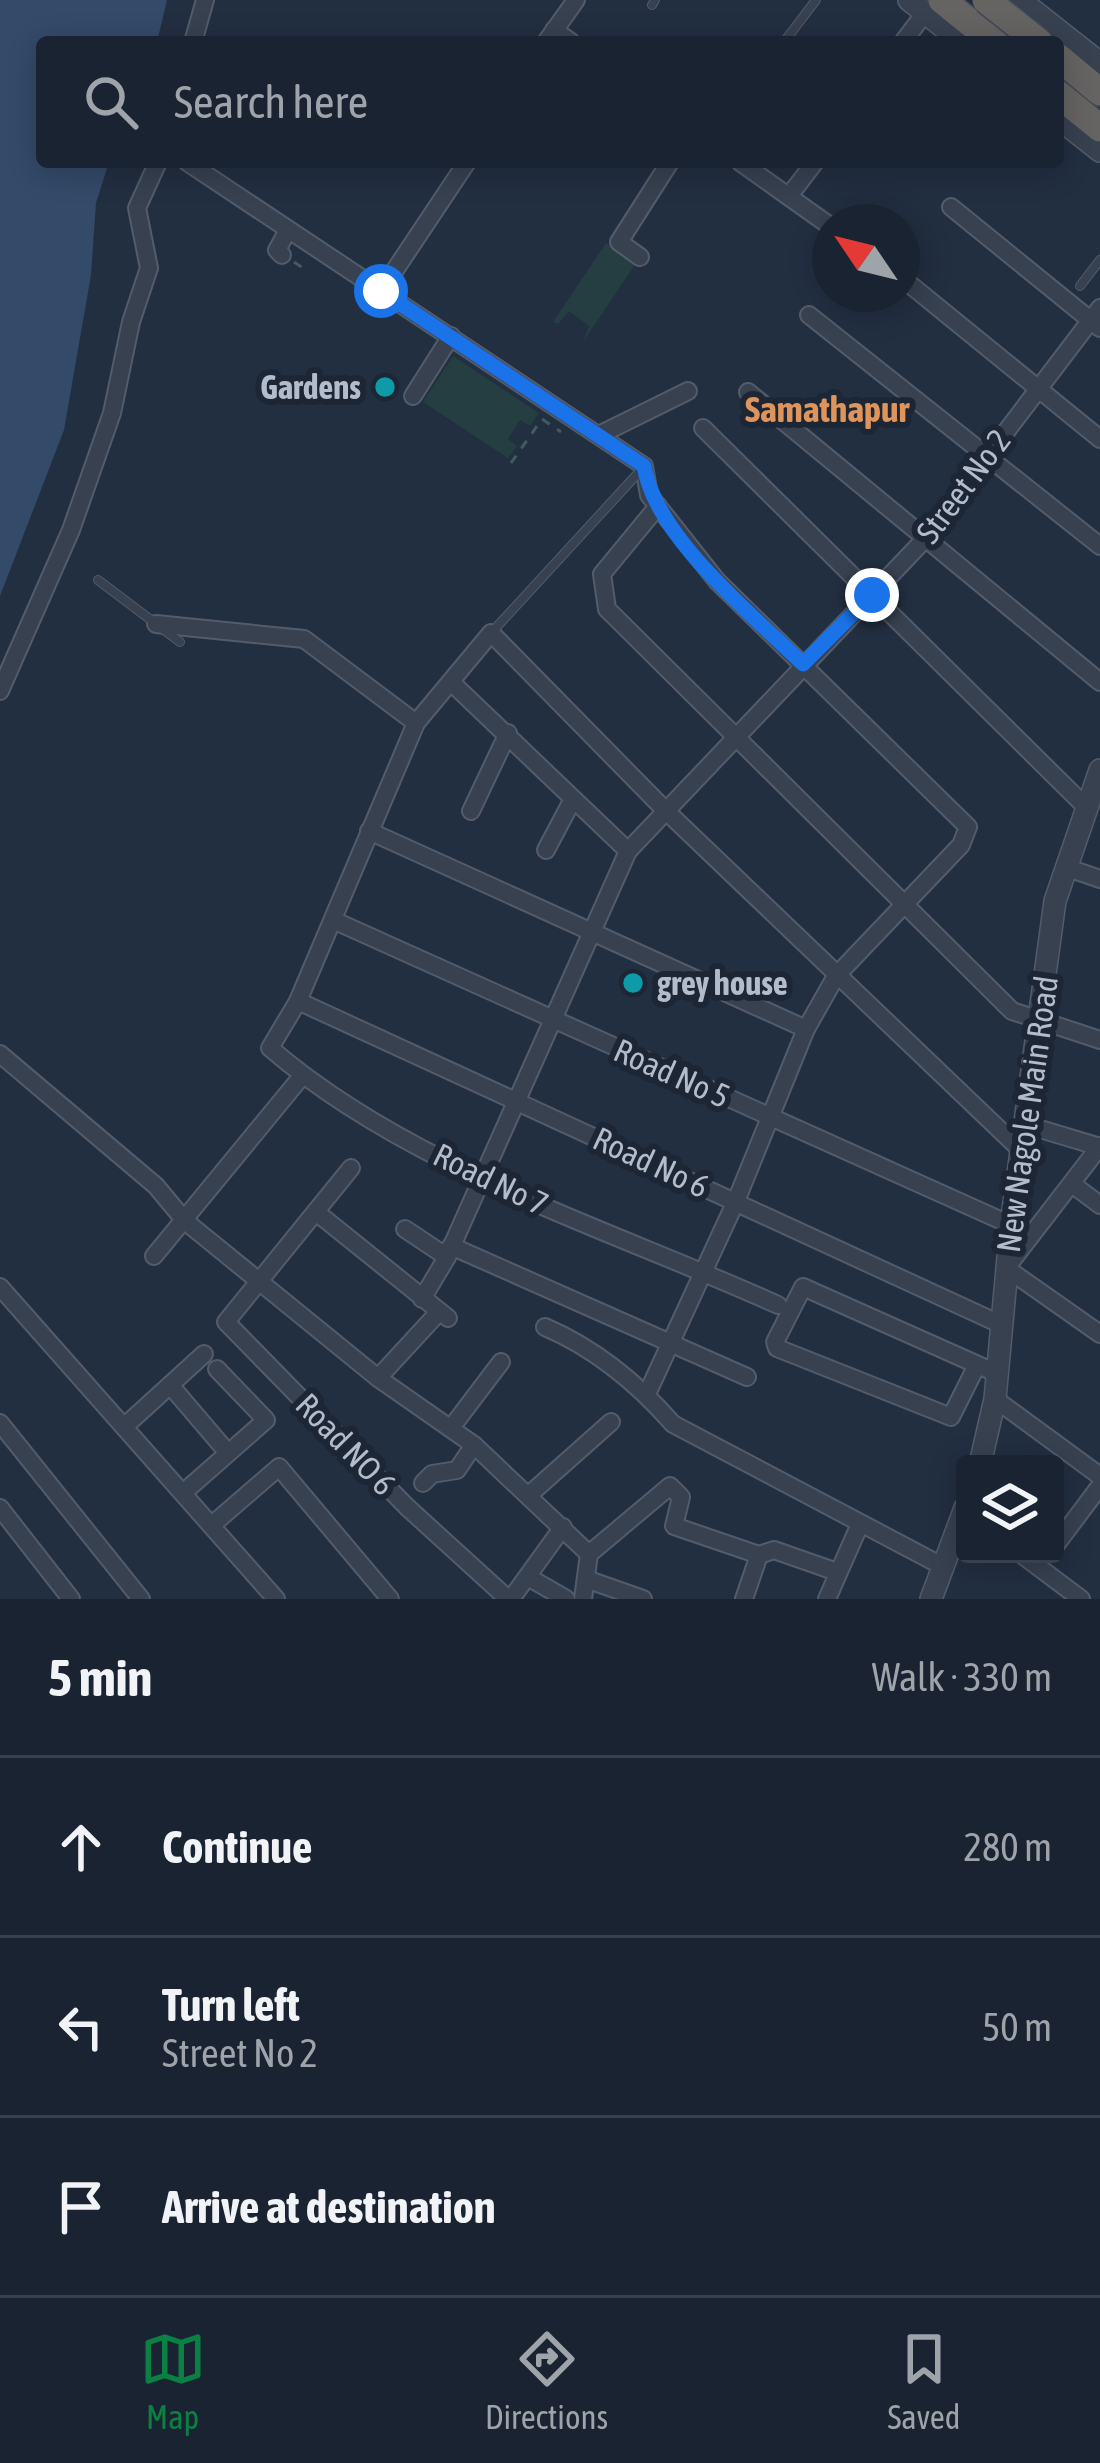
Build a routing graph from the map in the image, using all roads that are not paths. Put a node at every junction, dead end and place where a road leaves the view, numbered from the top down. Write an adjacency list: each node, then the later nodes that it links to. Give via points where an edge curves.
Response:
1 (206, 0): 8 (street)
2 (576, 0): 9 (street)
3 (816, 0): 10 (lane)
4 (986, 0): 7 (highway, bridge)
5 (1020, 0): 7 (street)
6 (926, 4): 11 (street); 12 (street); 13 (highway)
7 (1040, 29)
8 (195, 36)
9 (550, 36)
10 (789, 36)
11 (907, 36)
12 (956, 36)
13 (983, 36)
14 (1064, 43): 16 (street)
15 (1064, 62): 17 (highway)
16 (1100, 63)
17 (1100, 92)
18 (1064, 99): 20 (highway)
19 (1064, 123): 21 (street)
20 (1100, 128)
21 (1100, 151)
22 (155, 168): 61 (street, via 137,208 149,268 112,413)
23 (196, 168): 31 (street)
24 (462, 168): 36 (street)
25 (666, 168): 33 (street, via 619,242)
26 (749, 168): 28 (street)
27 (811, 168): 28 (street)
28 (790, 196): 30 (street)
29 (951, 207): 39 (street)
30 (812, 212)
31 (288, 230): 32 (street); 36 (street)
32 (282, 254)
33 (640, 256)
34 (1100, 260): 35 (lane)
35 (1080, 286)
36 (381, 291): 40 (street)
37 (920, 292): 41 (street)
38 (809, 315): 48 (street)
39 (1097, 319): 41 (street, Street No 2)
40 (451, 336): 44 (street); 46 (street)
41 (1038, 387): 47 (street); 48 (street, Street No 2)
42 (688, 392): 46 (street)
43 (748, 392): 51 (street)
44 (413, 396)
45 (704, 428): 54 (street)
46 (601, 434): 49 (street)
47 (1100, 439)
48 (987, 456): 51 (street, Street No 2); 52 (street)
49 (644, 466): 50 (street); 56 (lane)
50 (658, 506): 58 (street, via 717,581); 64 (street, via 602,574 600,592 607,609)
51 (923, 541): 54 (street, Street No 2); 60 (street)
52 (1100, 546)
53 (98, 580): 55 (lane)
54 (872, 595): 58 (street, Street No 2); 67 (street)
55 (156, 624): 57 (lane); 62 (street, via 304,639)
56 (491, 633): 59 (street); 68 (street)
57 (180, 642)
58 (803, 664): 64 (street, Street No 2); 75 (street, via 968,827 961,845)
59 (451, 682): 62 (street); 63 (street)
60 (1100, 682)
61 (0, 691)
62 (416, 723): 70 (street)
63 (508, 733): 66 (street); 69 (street)
64 (735, 734): 68 (street, Street No 2); 75 (street)
65 (1100, 770): 67 (street, New Nagole Main Road)
66 (574, 799): 71 (street); 72 (street)
67 (1086, 807): 73 (street, New Nagole Main Road)
68 (664, 809): 72 (street, Street No 2); 78 (street)
69 (471, 811)
70 (369, 831): 76 (street); 77 (street)
71 (545, 850)
72 (628, 851): 77 (street, Street No 2)
73 (1065, 867): 74 (street); 80 (street, New Nagole Main Road)
74 (1100, 879)
75 (906, 902): 78 (street); 80 (street, via 1012,1011)
76 (333, 920): 79 (street); 81 (street, Road No 5)
77 (591, 934): 81 (street, Street No 2); 82 (street)
78 (836, 976): 82 (street); 90 (street)
79 (298, 1001): 85 (street, via 270,1048); 86 (street, Road No 6)
80 (1040, 1017): 83 (street); 88 (street, New Nagole Main Road)
81 (552, 1019): 86 (street, Street No 2); 87 (street, Road No 5)
82 (806, 1029): 87 (street)
83 (1100, 1040)
84 (0, 1054): 97 (street, via 156,1186)
85 (302, 1076): 92 (street, Road No 7); 97 (street)
86 (516, 1100): 92 (street, Street No 2); 94 (street, Road No 6)
87 (770, 1117): 94 (street); 98 (street, Road No 5)
88 (1027, 1125): 89 (street); 90 (street, New Nagole Main Road)
89 (1100, 1146): 93 (street)
90 (1024, 1153): 98 (street, New Nagole Main Road)
91 (351, 1168): 96 (street)
92 (480, 1179): 100 (street, Street No 2); 103 (street, Road No 7)
93 (1072, 1184): 95 (street); 102 (street)
94 (736, 1201): 103 (street); 108 (street, Road No 6)
95 (1100, 1205)
96 (316, 1212): 104 (street); 106 (street)
97 (185, 1221): 101 (street); 104 (street)
98 (1011, 1225): 102 (street, New Nagole Main Road)
99 (404, 1229): 100 (street)
100 (449, 1252): 106 (street, Street No 2); 111 (street)
101 (154, 1256)
102 (1006, 1268): 108 (street, New Nagole Main Road); 110 (street)
103 (705, 1272): 107 (street, Road No 7); 111 (street)
104 (260, 1282): 117 (street); 150 (street, Road NO 6, via 226,1322)
105 (0, 1287): 123 (street)
106 (422, 1299): 117 (street, via 443,1316)
107 (778, 1305)
108 (1002, 1325): 115 (street, New Nagole Main Road)
109 (545, 1327): 119 (street)
110 (1100, 1334)
111 (670, 1342): 116 (street); 119 (street)
112 (204, 1354): 118 (street)
113 (501, 1362): 124 (street)
114 (217, 1369): 126 (street, via 266,1420)
115 (987, 1369): 115 (street, via 951,1418 775,1342 803,1287); 120 (street, New Nagole Main Road)
116 (747, 1377)
117 (378, 1378): 124 (street)
118 (170, 1385): 123 (street); 126 (street)
119 (647, 1394): 135 (street, via 673,1424)
120 (995, 1399): 127 (street, New Nagole Main Road); 128 (street)
121 (611, 1422): 132 (street)
122 (0, 1423): 146 (street)
123 (125, 1426): 131 (street)
124 (451, 1428): 125 (street)
125 (474, 1445): 129 (street, via 457,1470); 132 (street)
126 (228, 1454): 131 (street)
127 (982, 1455)
128 (1100, 1476)
129 (423, 1483)
130 (1100, 1486): 138 (street)
131 (184, 1492): 134 (street)
132 (530, 1494): 136 (street)
133 (0, 1508): 147 (street)
134 (213, 1524): 148 (street); 149 (street, via 279,1467)
135 (860, 1524): 142 (street); 143 (street)
136 (562, 1527): 139 (street); 144 (street)
137 (956, 1533): 142 (street)
138 (1064, 1534)
139 (589, 1554): 140 (street, via 670,1486 681,1497 674,1526); 145 (street)
140 (759, 1555): 143 (street, via 774,1550); 154 (street)
141 (1046, 1563): 157 (street)
142 (942, 1566): 156 (street)
143 (837, 1572): 155 (street)
144 (528, 1576): 150 (street); 151 (street)
145 (586, 1579): 152 (street); 153 (street)
146 (135, 1597)
147 (71, 1599)
148 (275, 1599)
149 (390, 1599)
150 (509, 1599)
151 (566, 1599)
152 (583, 1599)
153 (643, 1599)
154 (744, 1599)
155 (827, 1599)
156 (931, 1599)
157 (1081, 1599)

